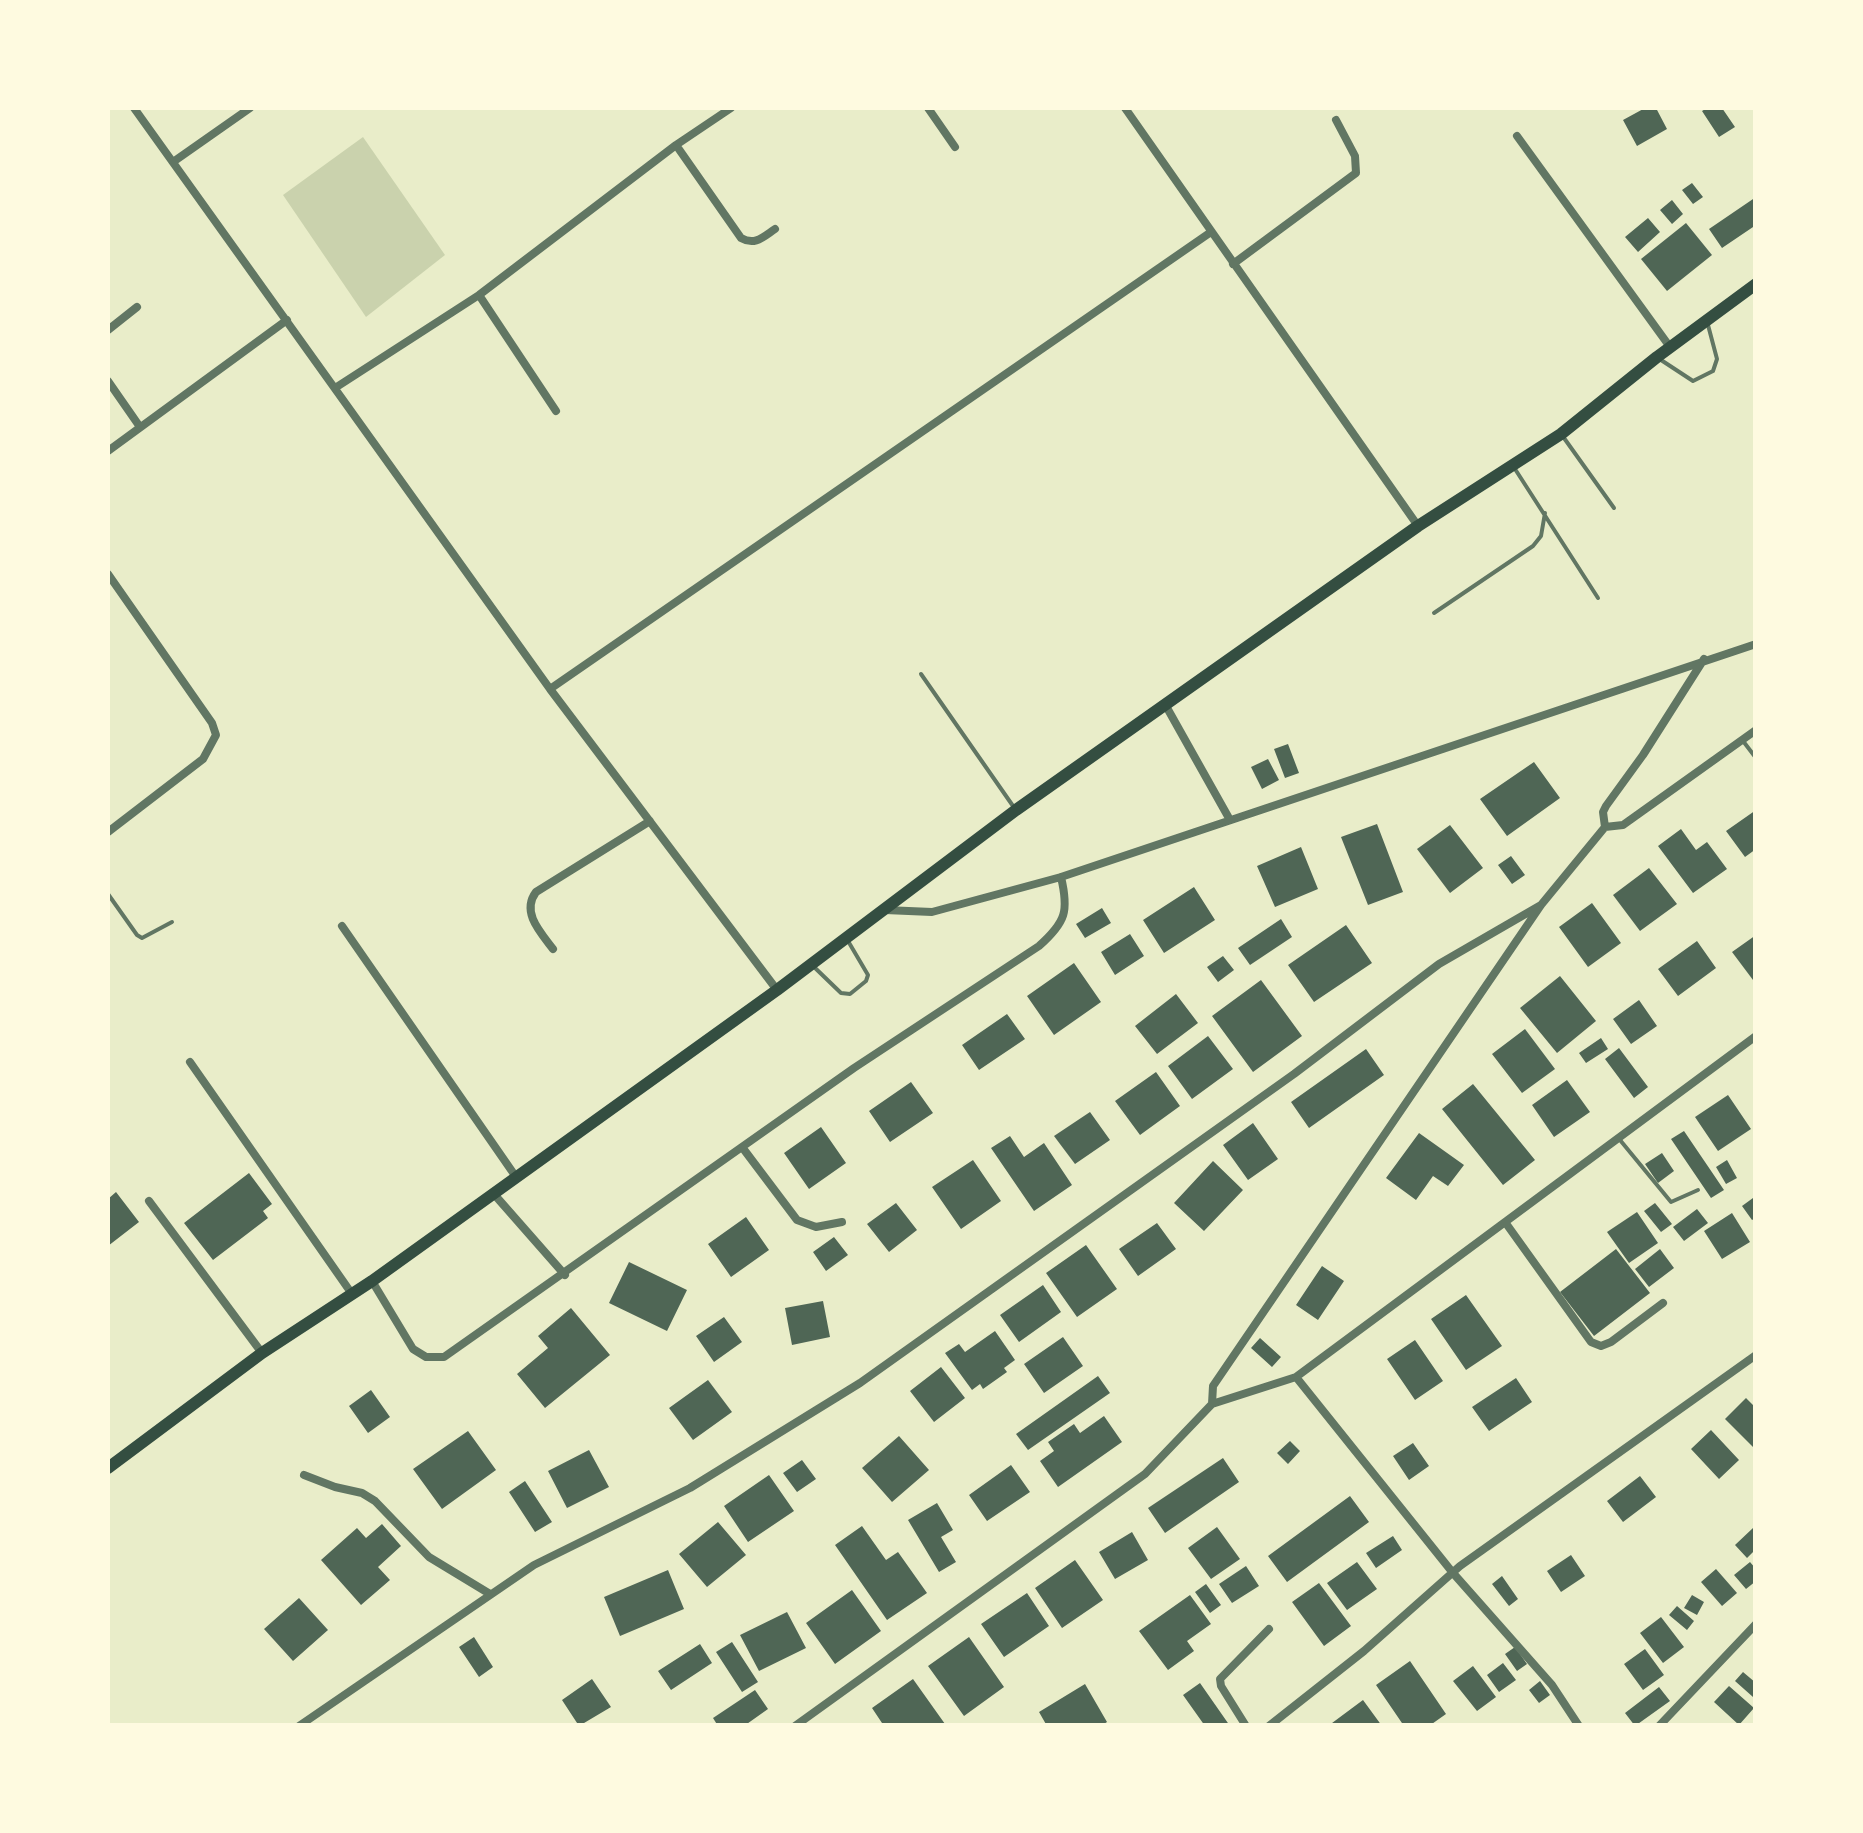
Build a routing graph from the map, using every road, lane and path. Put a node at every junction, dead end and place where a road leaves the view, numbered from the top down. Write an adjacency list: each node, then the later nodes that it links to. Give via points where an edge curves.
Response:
1 (134, 108): 10 (street)
2 (250, 108): 10 (street)
3 (731, 108): 8 (street)
4 (928, 108): 9 (street)
5 (1125, 108): 12 (street)
6 (1336, 120): 13 (street, via 1355,156 1356,173)
7 (1517, 136): 20 (street)
8 (676, 146): 11 (street, via 741,238 758,241); 15 (street)
9 (955, 147)
10 (173, 162): 17 (street)
11 (775, 228)
12 (1211, 232): 13 (street); 38 (street)
13 (1233, 264): 31 (street)
14 (1756, 284): 18 (main road)
15 (479, 295): 23 (street); 24 (street)
16 (137, 307): 19 (street)
17 (287, 320): 23 (street); 25 (street)
18 (1706, 320): 20 (main road); 21 (lane, via 1714,371 1693,381)
19 (108, 330)
20 (1670, 347): 21 (main road)
21 (1657, 357): 26 (main road)
22 (108, 381): 25 (street)
23 (335, 388): 38 (street)
24 (556, 410)
25 (140, 427): 27 (street)
26 (1561, 434): 28 (main road); 29 (lane)
27 (108, 451)
28 (1512, 465): 30 (lane); 31 (main road)
29 (1614, 508)
30 (1545, 513): 33 (lane); 34 (lane, via 1533,546)
31 (1418, 526): 39 (main road)
32 (108, 574): 47 (street, via 216,735 203,759)
33 (1598, 598)
34 (1434, 614)
35 (1756, 644): 36 (street)
36 (1704, 659): 44 (street); 46 (street, via 1606,806)
37 (921, 674): 43 (lane)
38 (550, 689): 45 (street)
39 (1166, 706): 43 (main road); 44 (street)
40 (1756, 730): 41 (street)
41 (1742, 740): 42 (lane); 46 (street, via 1622,825)
42 (1756, 758)
43 (1016, 810): 51 (main road)
44 (1230, 820): 48 (street)
45 (650, 822): 55 (street, via 529,901); 57 (street)
46 (1605, 826): 50 (street)
47 (108, 832)
48 (1061, 877): 51 (street, via 932,912); 61 (street, via 1063,918 1039,946)
49 (108, 894): 52 (lane, via 137,936)
50 (1541, 905): 75 (street, via 1213,1386); 79 (street, via 1440,964 860,1383 690,1488 534,1565)
51 (880, 910): 54 (main road)
52 (172, 922)
53 (342, 926): 62 (street)
54 (846, 936): 56 (main road); 56 (lane, via 868,975 850,994)
55 (553, 949)
56 (811, 964): 57 (main road)
57 (777, 990): 62 (main road)
58 (1756, 1036): 60 (street)
59 (190, 1062): 70 (street)
60 (1618, 1138): 63 (lane, via 1671,1202); 67 (street)
61 (742, 1147): 66 (street, via 797,1220 816,1227); 68 (street)
62 (516, 1177): 64 (main road)
63 (1698, 1190)
64 (494, 1193): 68 (street); 69 (main road)
65 (149, 1201): 72 (street)
66 (842, 1222)
67 (1505, 1222): 71 (street, via 1591,1342 1611,1342); 74 (street)
68 (565, 1275): 69 (street, via 444,1357 413,1349)
69 (372, 1281): 70 (main road)
70 (352, 1294): 72 (main road)
71 (1664, 1303)
72 (262, 1354): 76 (main road)
73 (1756, 1355): 78 (street)
74 (1296, 1377): 75 (street); 78 (street)
75 (1212, 1404): 83 (street, via 1145,1474)
76 (108, 1468)
77 (304, 1475): 79 (street, via 375,1501 429,1557)
78 (1453, 1573): 85 (street); 86 (street, via 1552,1685)
79 (490, 1594): 82 (street)
80 (1756, 1624): 87 (street)
81 (1269, 1629): 84 (street, via 1220,1679)
82 (298, 1726)
83 (795, 1726)
84 (1246, 1726)
85 (1269, 1726)
86 (1579, 1726)
87 (1658, 1726)

